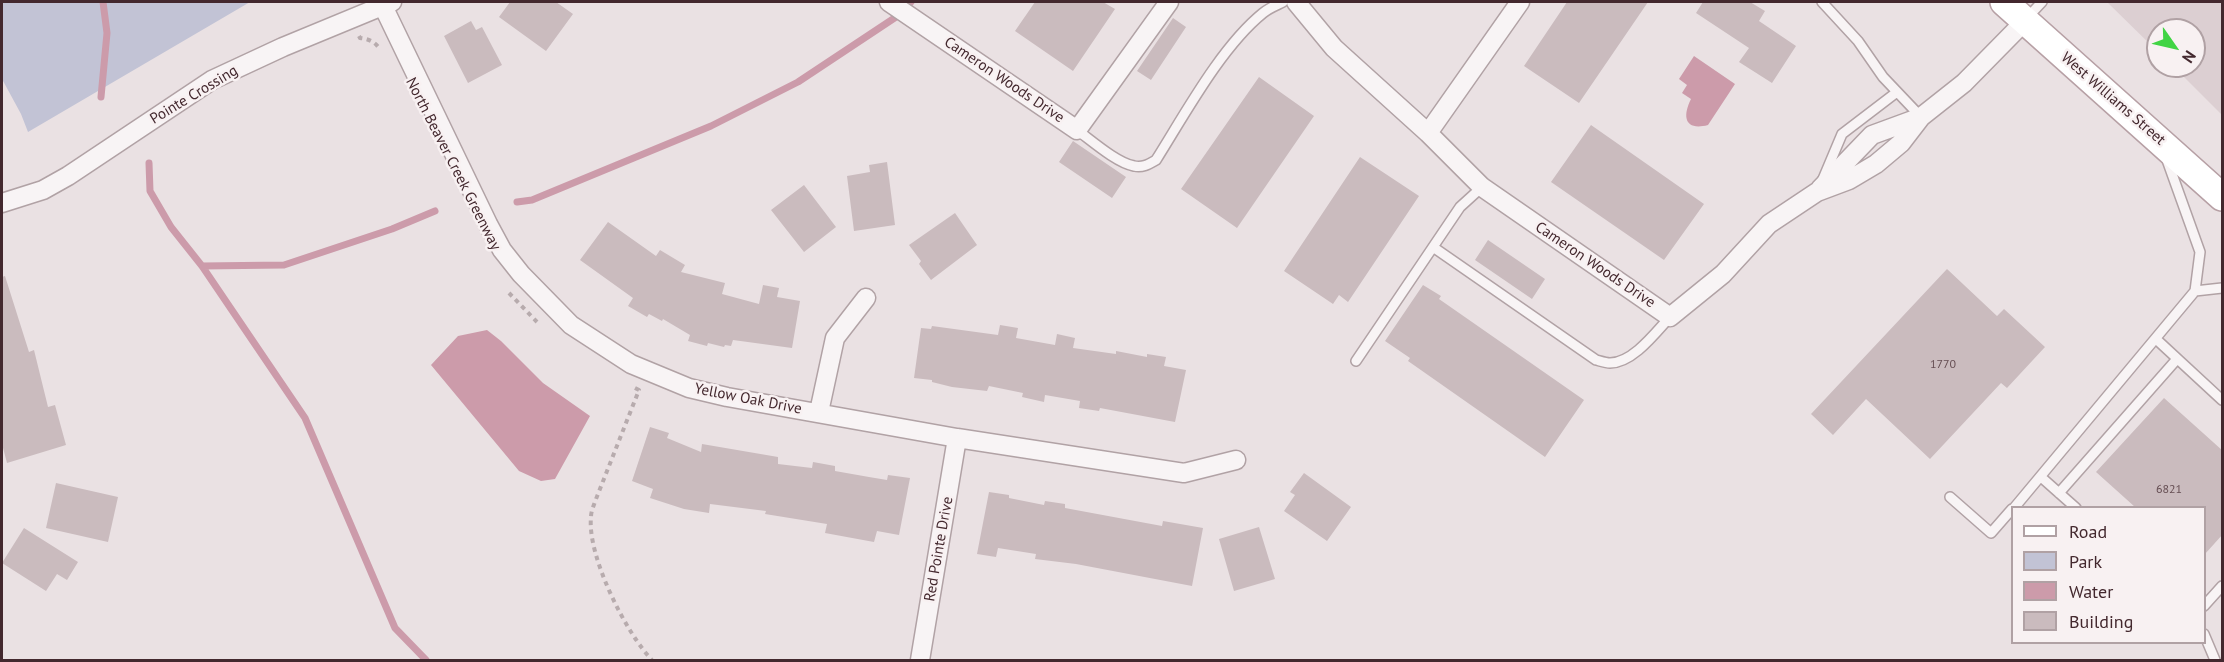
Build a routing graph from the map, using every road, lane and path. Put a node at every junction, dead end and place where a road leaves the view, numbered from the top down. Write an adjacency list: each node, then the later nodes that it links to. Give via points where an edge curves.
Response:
1 (889, 2): 14 (street, Cameron Woods Drive)
2 (1169, 2): 14 (street, Cameron Woods Drive)
3 (1283, 2): 14 (lane, via 1264,11 1239,36 1156,160 1146,166 1123,162)
4 (1296, 2): 15 (street, Cameron Woods Drive, via 1334,48)
5 (1520, 2): 15 (street)
6 (1822, 2): 12 (lane)
7 (2004, 2): 9 (main road, West Williams Street)
8 (388, 4): 20 (street, Pointe Crossing, via 212,80 68,176 43,190); 33 (street, Yellow Oak Drive, via 488,224 502,250 540,296 571,325 631,364 689,388)
9 (2033, 11): 13 (street, Cameron Woods Drive, via 1964,83); 16 (main road, West Williams Street)
10 (357, 32): 11 (path)
11 (383, 53)
12 (1897, 92): 13 (lane); 18 (lane, via 1842,134)
13 (1921, 117): 18 (street, Cameron Woods Drive, via 1901,143 1876,164); 18 (street, Cameron Woods Drive, via 1872,135)
14 (1077, 130)
15 (1428, 133): 17 (street, Cameron Woods Drive)
16 (2161, 140): 19 (main road, West Williams Street); 24 (lane, via 2200,252)
17 (1482, 187): 21 (lane, via 1460,207); 26 (street, Cameron Woods Drive)
18 (1817, 192): 26 (street, Cameron Woods Drive, via 1769,224 1723,274)
19 (2223, 197)
20 (2, 202)
21 (1433, 247): 26 (lane, via 1596,360 1623,360 1642,348); 30 (lane)
22 (505, 286): 27 (path)
23 (2223, 288): 24 (lane)
24 (2195, 291): 28 (lane)
25 (866, 298): 33 (street, via 836,338)
26 (1670, 316)
27 (543, 327)
28 (2156, 339): 29 (lane); 36 (lane)
29 (2178, 358): 32 (lane); 37 (lane)
30 (1356, 361)
31 (629, 385): 45 (path, via 639,390 596,499 591,533 617,609)
32 (2223, 400)
33 (819, 412): 34 (street, Yellow Oak Drive)
34 (957, 438): 35 (street, Yellow Oak Drive, via 1184,473); 46 (street, Red Pointe Drive)
35 (1236, 460)
36 (2041, 477): 37 (lane); 39 (lane)
37 (2059, 493): 40 (lane)
38 (1950, 497): 41 (lane, via 1991,533)
39 (2015, 506)
40 (2075, 506)
41 (2011, 510)
42 (2223, 586): 43 (lane)
43 (2206, 605)
44 (2206, 637): 47 (lane)
45 (652, 660)
46 (920, 660)
47 (2215, 660)

